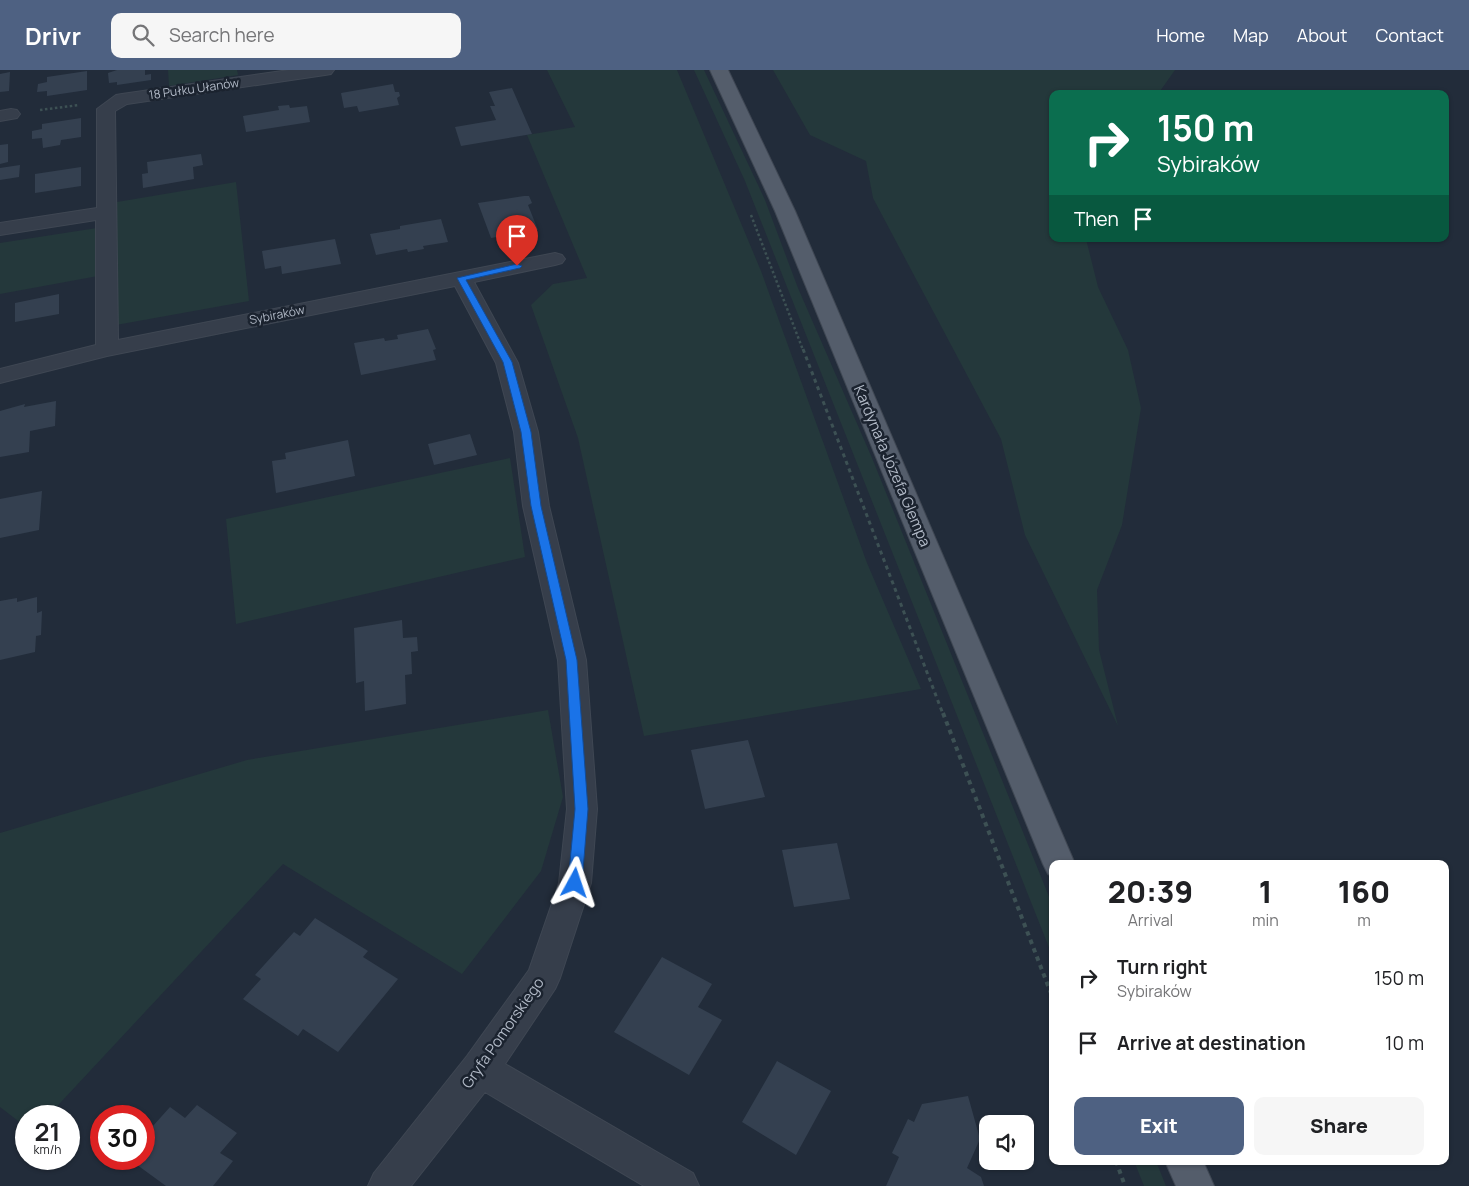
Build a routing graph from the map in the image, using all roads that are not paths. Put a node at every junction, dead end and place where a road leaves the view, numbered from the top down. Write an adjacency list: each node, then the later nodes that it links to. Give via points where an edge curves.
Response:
1 (325, 70): 3 (street, 18 Pułku Ułanów, via 122,99 106,109)
2 (719, 70): 9 (main road, Kardynała Józefa Glempa, via 785,211)
3 (107, 212): 4 (street); 7 (street)
4 (0, 229)
5 (554, 259): 6 (street, Sybiraków)
6 (461, 278): 7 (street, Sybiraków); 10 (street, Gryfa Pomorskiego, via 507,362 526,432 536,506 572,660 582,809 575,883 543,978)
7 (106, 349): 8 (street, Sybiraków)
8 (0, 376)
9 (1058, 860)
10 (480, 1070): 12 (street, Gryfa Pomorskiego); 13 (street)
11 (1186, 1165): 14 (main road)
12 (387, 1186)
13 (680, 1186)
14 (1195, 1186)

